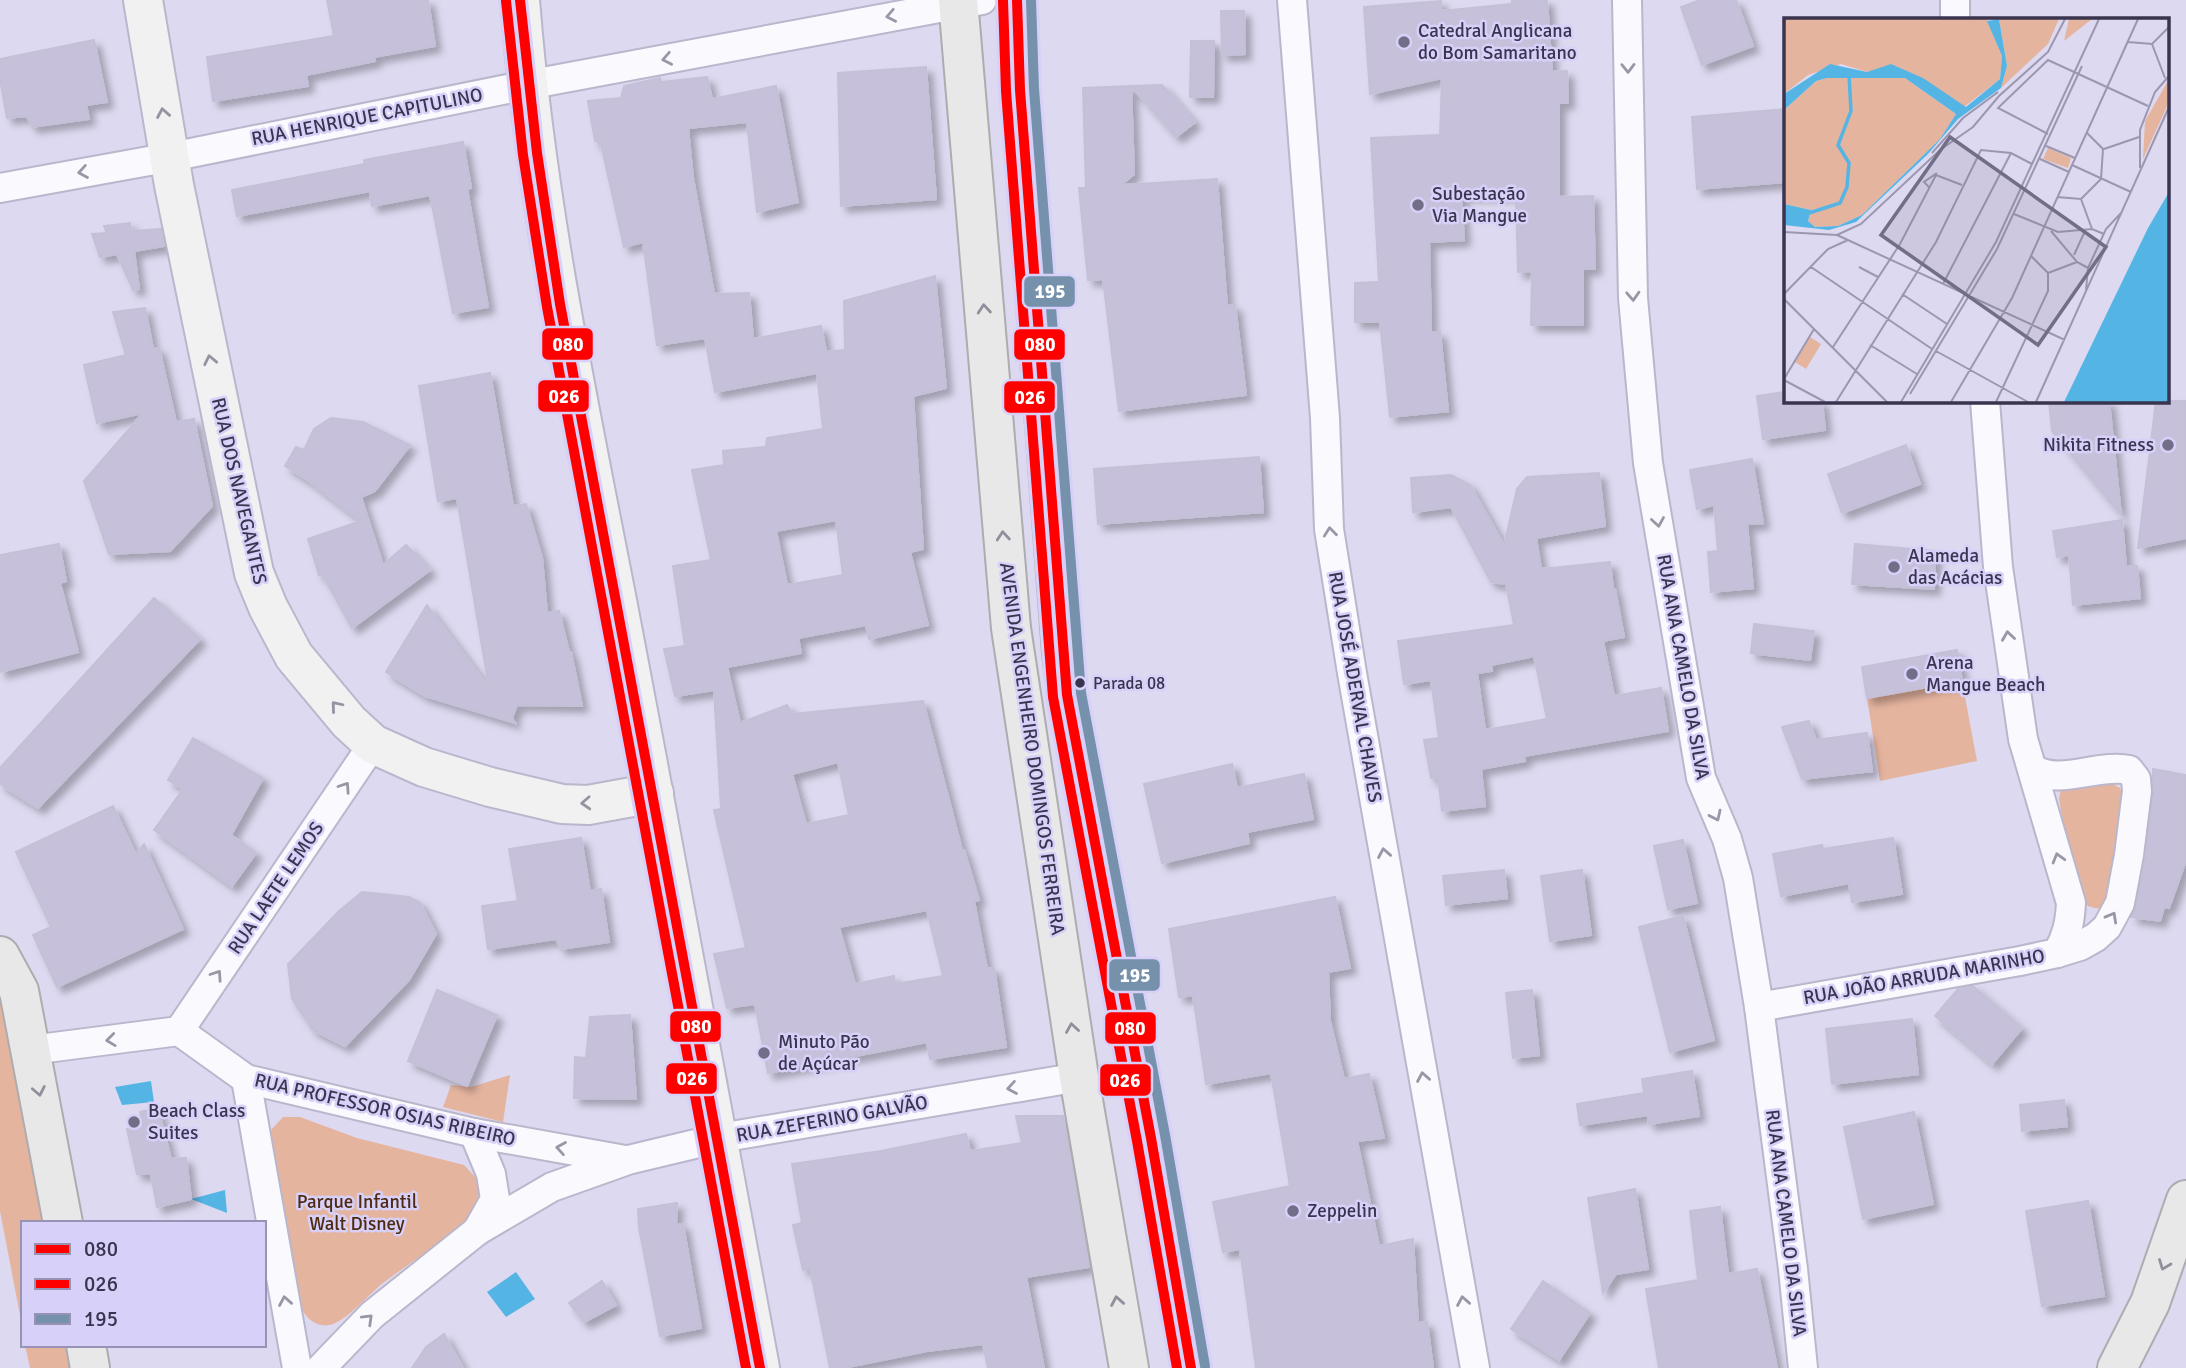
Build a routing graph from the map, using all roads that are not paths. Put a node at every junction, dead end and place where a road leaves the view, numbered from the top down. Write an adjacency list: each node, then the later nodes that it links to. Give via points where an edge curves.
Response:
1 (143, 0): 10 (main road, RUA DOS NAVEGANTES, one-way to 1)
2 (520, 0): 9 (main road)
3 (1017, 0): 35 (main road, via 1067,695)
4 (1292, 0): 36 (street, RUA JOSÉ ADERVAL CHAVES, one-way to 4, via 1329,529 1325,418)
5 (1627, 0): 18 (street, RUA ANA CAMELO DA SILVA, one-way to 18, via 1633,298 1648,463 1695,750 1738,878)
6 (1955, 0): 8 (street)
7 (966, 1): 9 (street, RUA HENRIQUE CAPITULINO, one-way to 9); 21 (main road, AVENIDA ENGENHEIRO DOMINGOS FERREIRA, one-way to 7, via 1011,628)
8 (1955, 18)
9 (527, 85): 10 (street, RUA HENRIQUE CAPITULINO); 15 (main road, via 554,275)
10 (171, 157): 11 (street, RUA HENRIQUE CAPITULINO, one-way to 11); 13 (main road, RUA DOS NAVEGANTES, one-way to 10, via 294,656 254,573)
11 (0, 188)
12 (1985, 402): 14 (street, one-way to 12, via 2023,739 1998,567)
13 (373, 744): 15 (main road, RUA DOS NAVEGANTES, one-way to 13, via 588,805 549,802 424,766); 19 (street, RUA LAETE LEMOS, one-way to 13)
14 (2032, 768): 16 (street, RUA JOÃO ARRUDA MARINHO, one-way to 14, via 2070,924 2071,903); 16 (street, one-way to 14, via 2096,937 2120,903 2136,779 2129,770 2115,767 2048,776)
15 (653, 793): 24 (main road)
16 (2057, 953): 18 (street, RUA JOÃO ARRUDA MARINHO)
17 (0, 956): 20 (main road, via 19,991)
18 (1759, 1007): 37 (street, RUA ANA CAMELO DA SILVA)
19 (179, 1031): 20 (street, one-way to 20); 22 (street, RUA PROFESSOR OSIAS RIBEIRO)
20 (31, 1050): 27 (main road, one-way to 27)
21 (1079, 1077): 24 (street, RUA ZEFERINO GALVÃO, one-way to 24); 34 (main road, AVENIDA ENGENHEIRO DOMINGOS FERREIRA, one-way to 21)
22 (246, 1079): 23 (street, RUA PROFESSOR OSIAS RIBEIRO); 31 (street, one-way to 22)
23 (474, 1133): 25 (street, RUA PROFESSOR OSIAS RIBEIRO, one-way to 23); 28 (street, RUA ZEFERINO GALVÃO, via 491,1174 495,1199)
24 (720, 1138): 25 (street, RUA ZEFERINO GALVÃO); 33 (main road)
25 (628, 1160): 28 (street, RUA ZEFERINO GALVÃO, via 552,1187)
26 (2186, 1200): 38 (main road, one-way to 38, via 2150,1303)
27 (62, 1221)
28 (477, 1231): 32 (street, RUA ZEFERINO GALVÃO, one-way to 28, via 372,1315)
29 (86, 1347): 30 (main road)
30 (90, 1368)
31 (297, 1368)
32 (321, 1368)
33 (760, 1368)
34 (1129, 1368)
35 (1191, 1368)
36 (1475, 1368)
37 (1804, 1368)
38 (2117, 1368)

